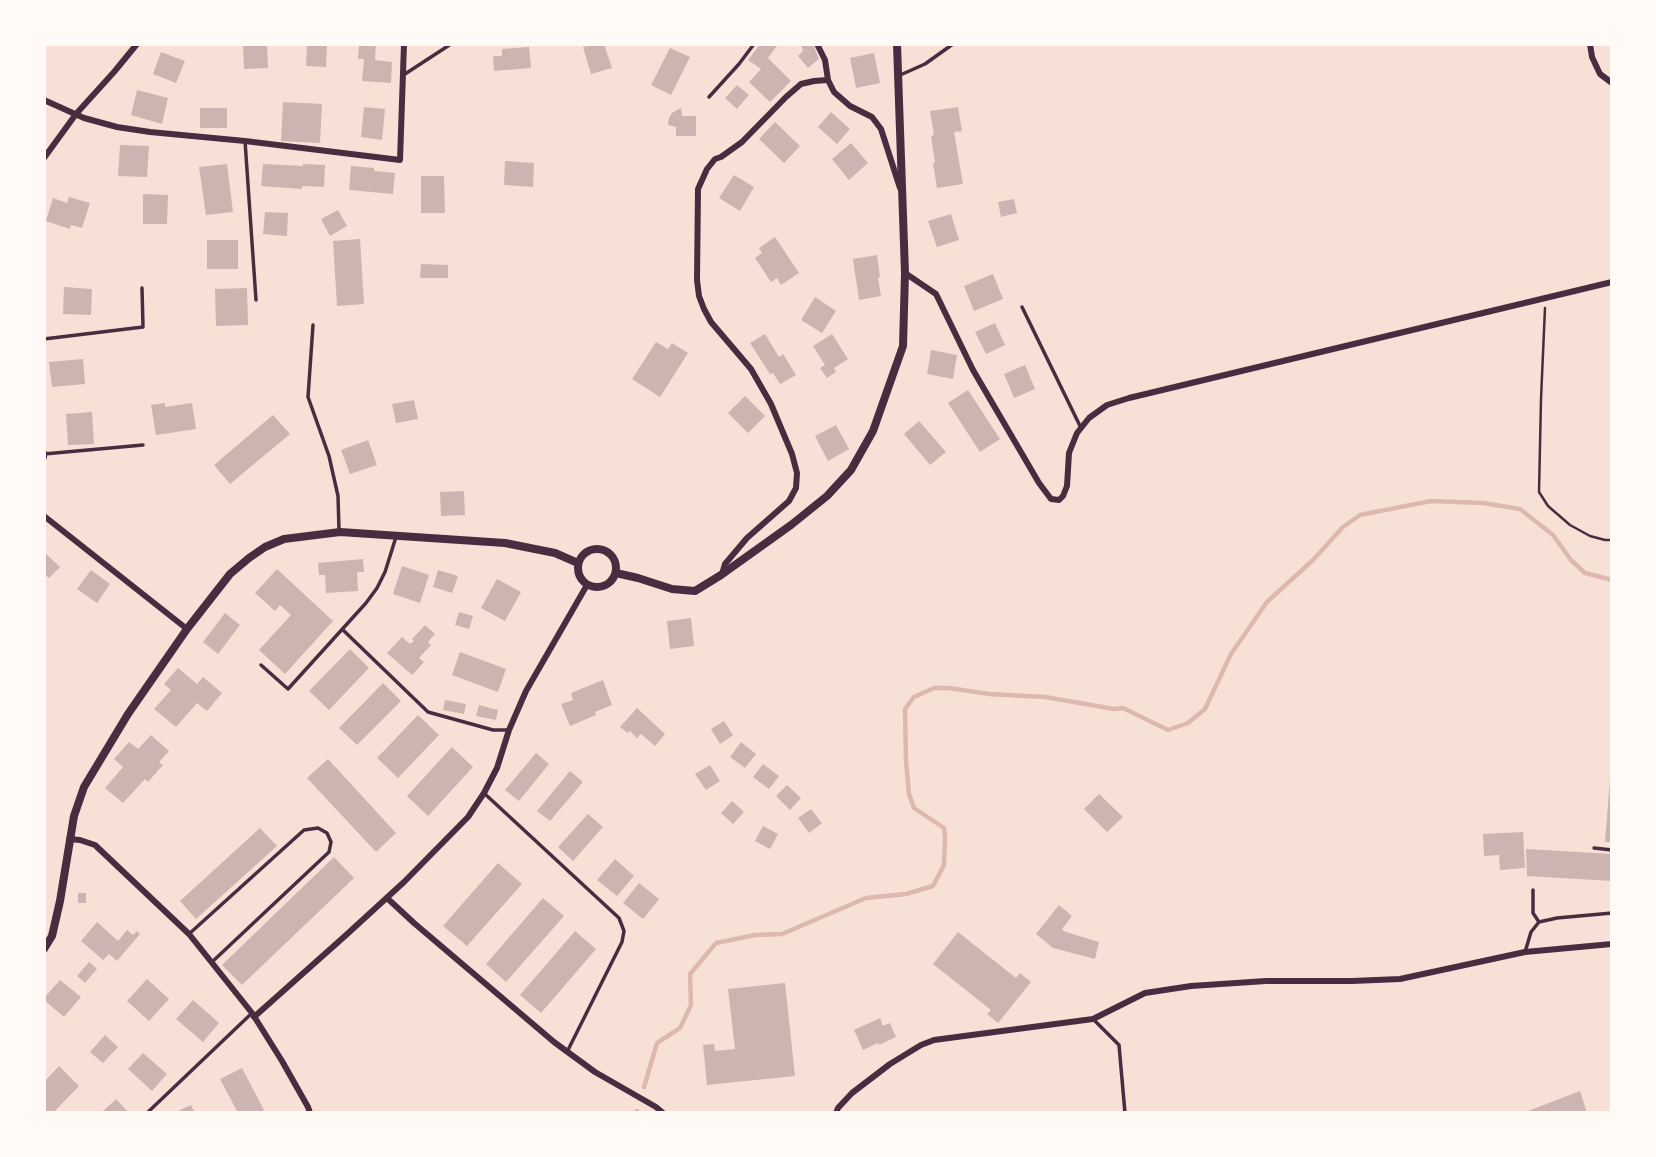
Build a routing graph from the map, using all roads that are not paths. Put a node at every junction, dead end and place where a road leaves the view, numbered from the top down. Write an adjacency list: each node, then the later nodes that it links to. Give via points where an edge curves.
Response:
1 (137, 44): 15 (street)
2 (404, 44): 9 (street)
3 (451, 44): 9 (lane)
4 (754, 44): 13 (lane)
5 (817, 44): 11 (street)
6 (897, 44): 10 (street)
7 (953, 44): 10 (lane)
8 (1590, 44): 12 (street, via 1600,74)
9 (403, 75): 16 (street, via 400,160)
10 (898, 76): 18 (street)
11 (828, 80): 18 (street, via 850,106 872,117 881,129); 34 (street, via 801,84 742,142 715,159 698,189 699,296 711,322 751,369 771,404 797,473 789,501 747,538)
12 (1612, 83)
13 (709, 97)
14 (44, 100): 15 (street)
15 (76, 114): 16 (street, via 117,127); 17 (street)
16 (245, 141): 22 (lane)
17 (44, 158)
18 (902, 193): 19 (street)
19 (905, 273): 26 (street, via 936,294 973,370 1051,499 1063,496 1069,453); 34 (street, via 903,346 873,431 851,470 791,526)
20 (1612, 282): 26 (street, via 1129,398 1107,405)
21 (142, 288): 25 (lane, via 143,327)
22 (256, 300)
23 (1022, 307): 26 (lane)
24 (313, 325): 30 (lane, via 308,397 329,456)
25 (44, 339)
26 (1081, 428)
27 (144, 444): 28 (lane)
28 (44, 455)
29 (44, 516): 36 (street)
30 (340, 532): 31 (street); 36 (street, via 265,547 230,574)
31 (396, 535): 32 (street, via 505,543 555,553); 37 (lane, via 377,588)
32 (578, 563): 33 (street, via 582,555 598,548 613,556); 35 (street)
33 (616, 573): 34 (street, via 695,591); 35 (street, via 604,586)
34 (721, 575)
35 (587, 585): 39 (street, via 526,691)
36 (187, 629): 41 (street, via 84,787)
37 (343, 630): 38 (lane, via 288,690); 39 (lane, via 428,712)
38 (261, 665)
39 (509, 730): 40 (street)
40 (484, 793): 45 (street, via 468,817); 55 (lane, via 620,918 624,930)
41 (69, 839): 48 (street, via 94,845); 50 (street, via 60,901)
42 (1594, 848): 43 (lane)
43 (1612, 850)
44 (1533, 890): 47 (lane)
45 (387, 898): 53 (street); 55 (street)
46 (1612, 913): 47 (lane)
47 (1539, 922): 51 (lane)
48 (189, 934): 52 (street); 52 (lane, via 304,830 318,828 327,833 329,852)
49 (1612, 944): 51 (street)
50 (44, 949)
51 (1525, 952): 54 (street, via 1400,979 1266,981 1145,993)
52 (212, 962): 53 (street)
53 (253, 1015): 56 (lane); 57 (street)
54 (1093, 1019): 59 (street, via 934,1040 890,1064); 60 (lane, via 1119,1045)
55 (567, 1052): 58 (street)
56 (147, 1113)
57 (310, 1113)
58 (663, 1113)
59 (836, 1113)
60 (1125, 1113)

